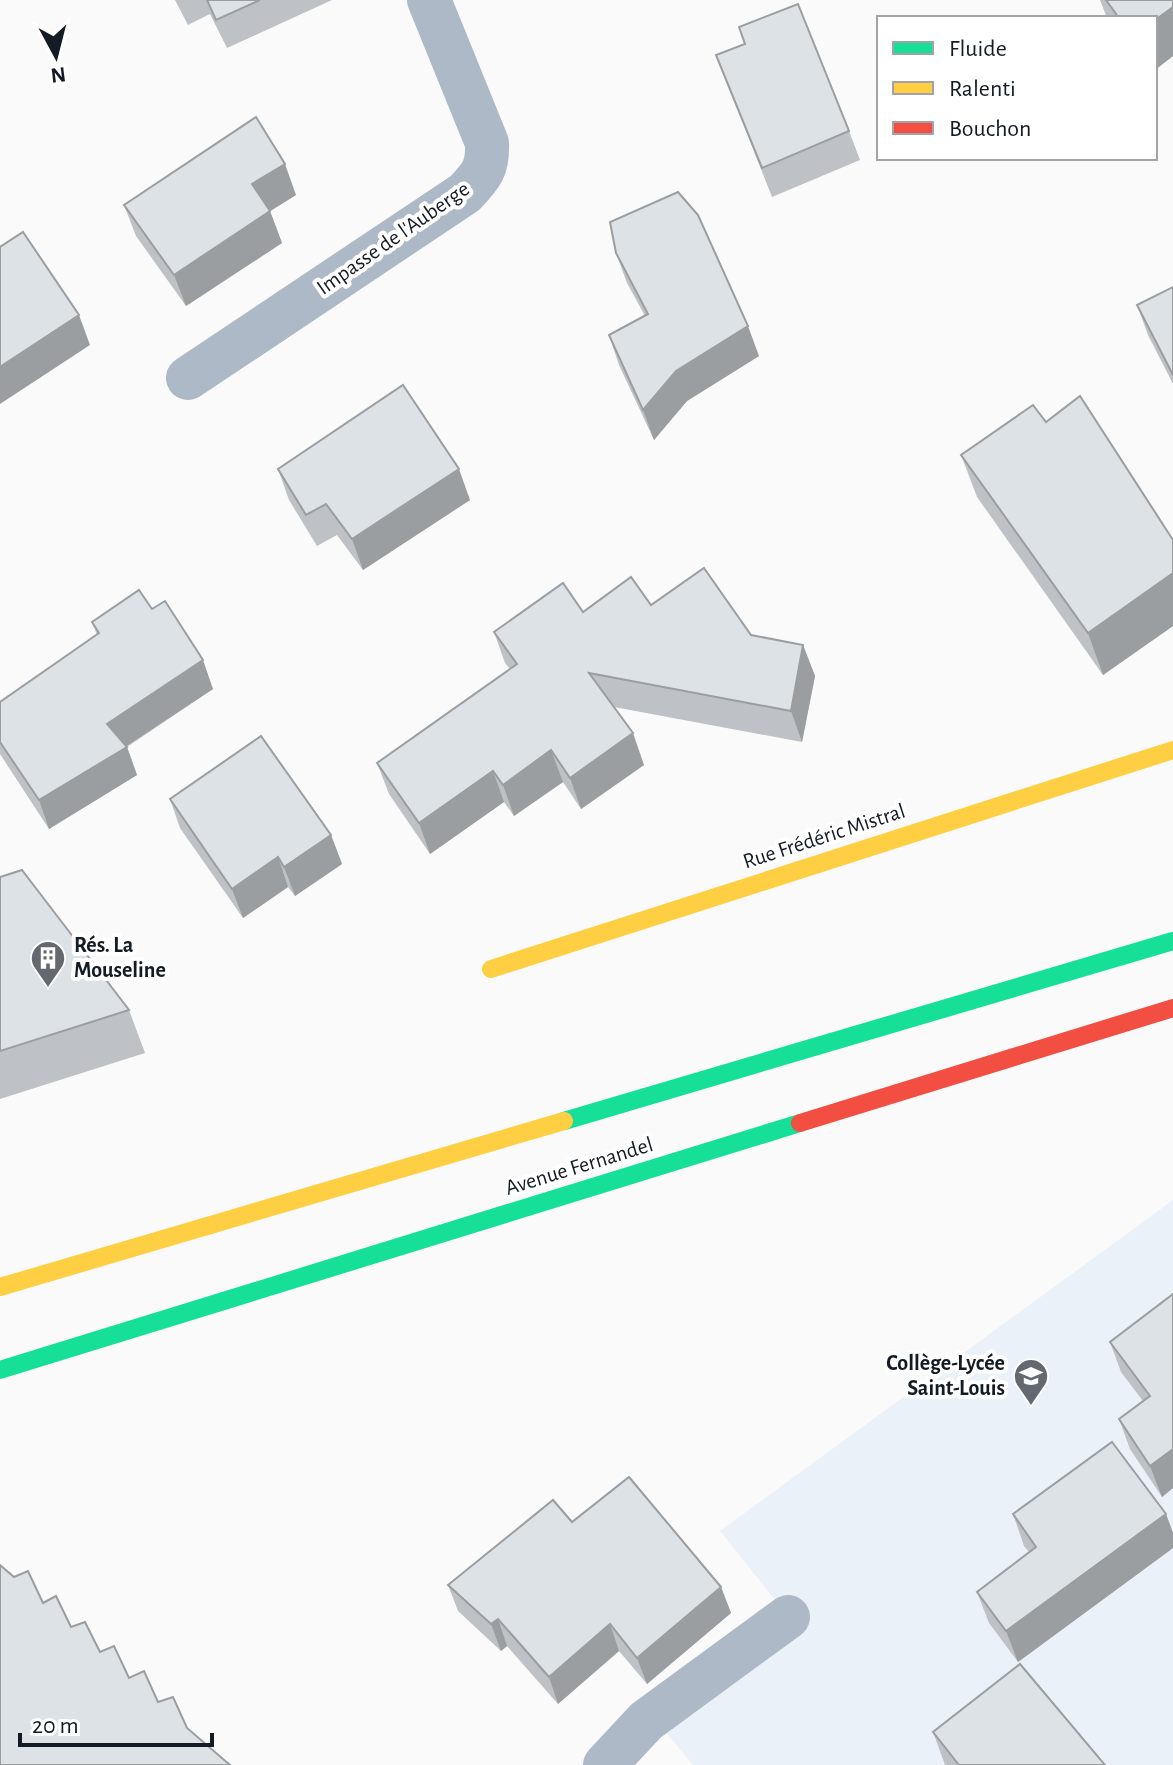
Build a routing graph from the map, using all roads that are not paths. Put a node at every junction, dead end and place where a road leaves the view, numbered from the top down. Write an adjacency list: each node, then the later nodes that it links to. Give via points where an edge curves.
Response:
1 (429, 0): 2 (street, Impasse de l'Auberge, via 487,143 487,161 479,178 465,193)
2 (188, 378)
3 (1173, 750): 5 (main road, Rue Frédéric Mistral)
4 (1173, 941): 7 (main road)
5 (491, 969)
6 (1173, 1008): 8 (main road, Avenue Fernandel)
7 (0, 1287)
8 (0, 1370)
9 (788, 1617): 10 (street, via 646,1721)
10 (605, 1765)

